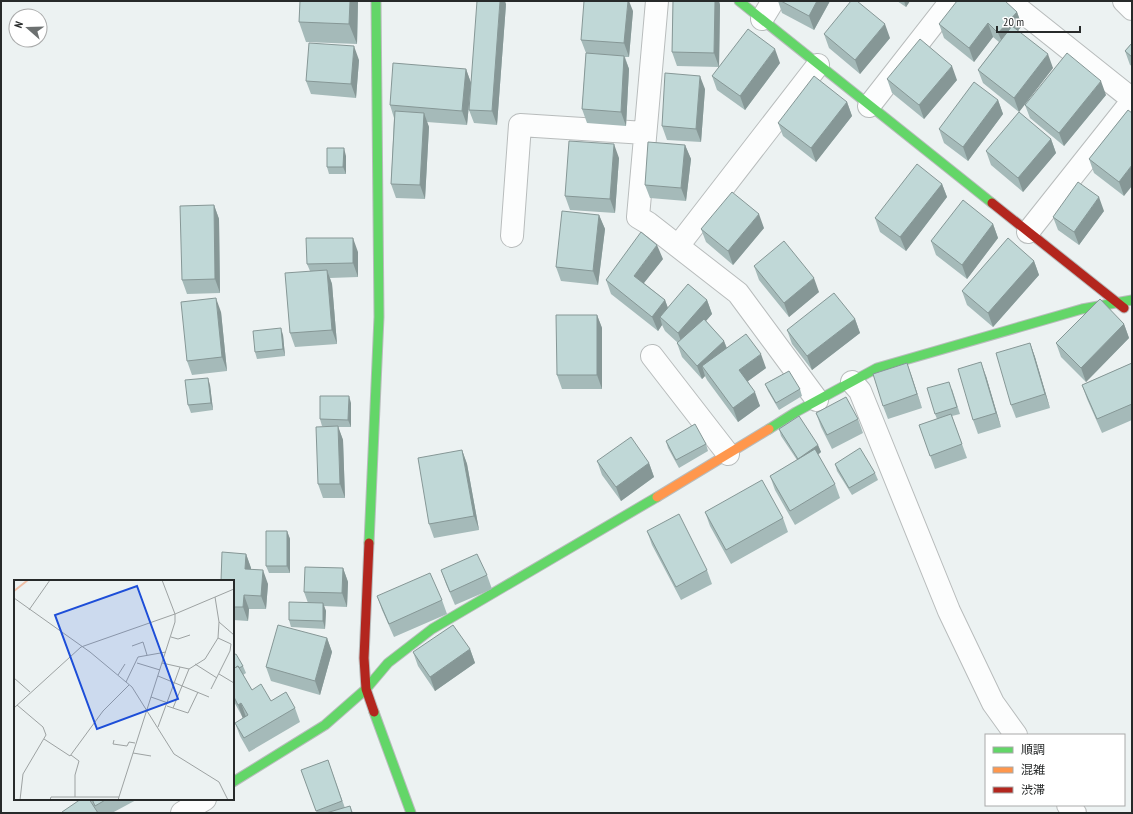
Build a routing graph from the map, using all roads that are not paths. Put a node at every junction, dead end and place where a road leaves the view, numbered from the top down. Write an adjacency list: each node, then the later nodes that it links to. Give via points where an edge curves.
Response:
1 (376, 1): 24 (street, via 379,317 364,643)
2 (657, 1): 13 (street)
3 (739, 1): 9 (street)
4 (773, 1): 9 (street)
5 (951, 1): 12 (street)
6 (1009, 1): 11 (street)
7 (1124, 1): 8 (street)
8 (1132, 9)
9 (762, 19): 10 (street)
10 (818, 65): 12 (street); 16 (street)
11 (1132, 100): 14 (street)
12 (869, 106): 14 (street)
13 (645, 133): 15 (street, via 520,125); 16 (street, via 638,217)
14 (1028, 232): 18 (street)
15 (512, 236)
16 (678, 246): 22 (street, via 738,294)
17 (1132, 300): 18 (street)
18 (1117, 303): 19 (street); 21 (street, via 1082,309 877,368)
19 (1132, 314)
20 (652, 356): 23 (street)
21 (852, 382): 22 (street); 25 (street, via 860,391 949,611 993,704)
22 (818, 400): 23 (street)
23 (728, 454): 24 (street, via 432,629 388,663)
24 (366, 689): 26 (street, via 325,725); 29 (street)
25 (1015, 734)
26 (234, 781)
27 (203, 800): 28 (street)
28 (182, 813)
29 (411, 813)

